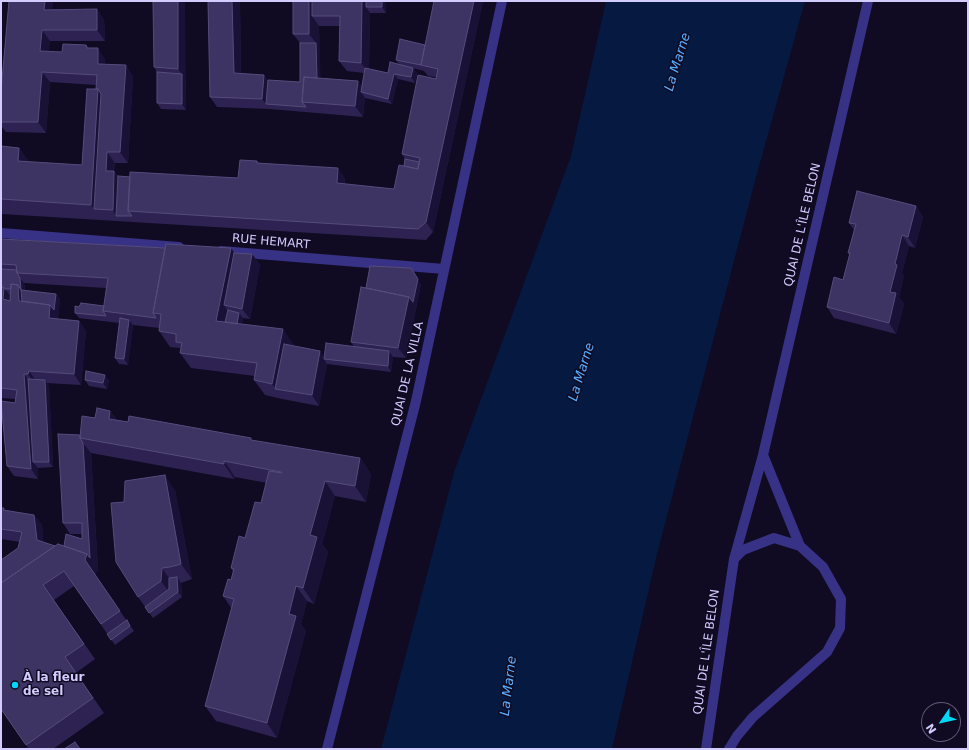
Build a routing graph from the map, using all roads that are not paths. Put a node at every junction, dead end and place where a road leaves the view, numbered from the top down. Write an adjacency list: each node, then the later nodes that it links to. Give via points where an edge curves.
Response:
1 (502, 1): 6 (street, QUAI DE LA VILLA)
2 (868, 1): 7 (street, QUAI DE L'ÎLE BELON)
3 (1, 233): 4 (street)
4 (191, 248)
5 (215, 250): 6 (street, RUE HEMART)
6 (444, 269): 10 (street, QUAI DE LA VILLA, via 416,401)
7 (764, 455): 8 (street); 9 (street, QUAI DE L'ÎLE BELON)
8 (800, 546): 9 (street, via 774,538 743,550); 12 (street, via 823,567 841,599 840,628 827,652 753,717)
9 (734, 559): 11 (street, QUAI DE L'ÎLE BELON)
10 (327, 749)
11 (706, 749)
12 (729, 749)

